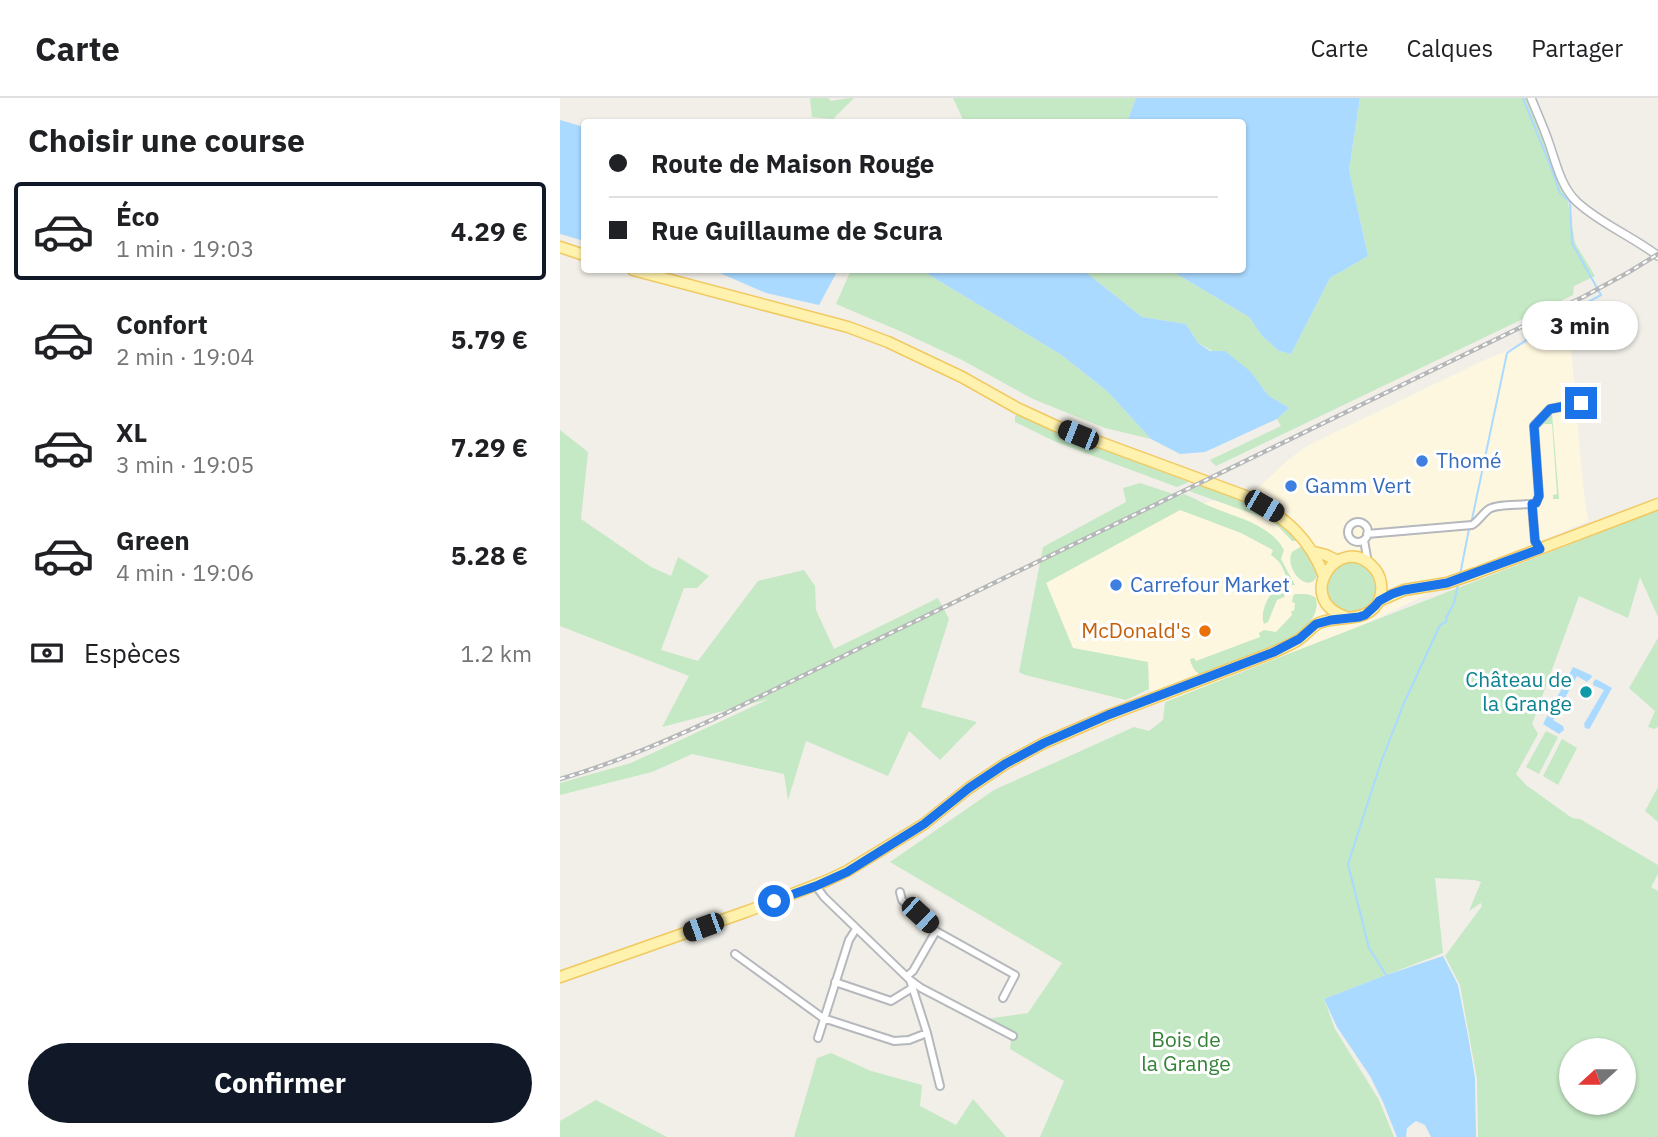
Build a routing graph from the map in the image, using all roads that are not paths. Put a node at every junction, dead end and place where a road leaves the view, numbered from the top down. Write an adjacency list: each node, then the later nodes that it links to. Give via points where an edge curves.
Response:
1 (1531, 98): 4 (street, via 1575,200)
2 (560, 247): 3 (main road)
3 (581, 254)
4 (1658, 256)
5 (644, 273): 12 (main road, via 848,327 888,342 1056,426 1251,498 1278,514)
6 (1581, 403): 7 (street, via 1550,409 1534,426 1539,496)
7 (1534, 503): 9 (street, via 1495,506 1472,525); 11 (street, via 1535,541)
8 (1658, 504): 11 (main road)
9 (1366, 537): 10 (street); 10 (street, via 1364,524 1353,523 1348,533); 15 (street)
10 (1355, 541): 13 (street, via 1355,554)
11 (1540, 549): 18 (main road, via 1447,583)
12 (1314, 552): 14 (main road); 16 (main road)
13 (1350, 558): 14 (main road); 15 (main road)
14 (1338, 561): 16 (main road)
15 (1368, 563): 17 (main road)
16 (1324, 576): 20 (main road, via 1321,589)
17 (1381, 584): 18 (main road); 19 (main road)
18 (1404, 590): 19 (main road)
19 (1379, 601): 21 (main road, via 1365,615)
20 (1326, 603): 21 (main road); 22 (main road)
21 (1346, 617): 22 (main road)
22 (1316, 624): 23 (main road, via 1274,652 1044,743 969,788 924,824)
23 (816, 886): 25 (street); 28 (main road)
24 (900, 892): 26 (street, via 902,900)
25 (856, 929): 29 (street); 30 (street)
26 (936, 931): 29 (street); 32 (street, via 1016,975)
27 (735, 954): 33 (street)
28 (560, 977)
29 (909, 978): 31 (street); 35 (street)
30 (835, 982): 31 (street, via 891,1001); 33 (street)
31 (912, 988): 34 (street)
32 (1003, 998)
33 (823, 1018): 34 (street, via 894,1041); 36 (street)
34 (927, 1033): 37 (street)
35 (1013, 1036)
36 (818, 1038)
37 (940, 1086)

